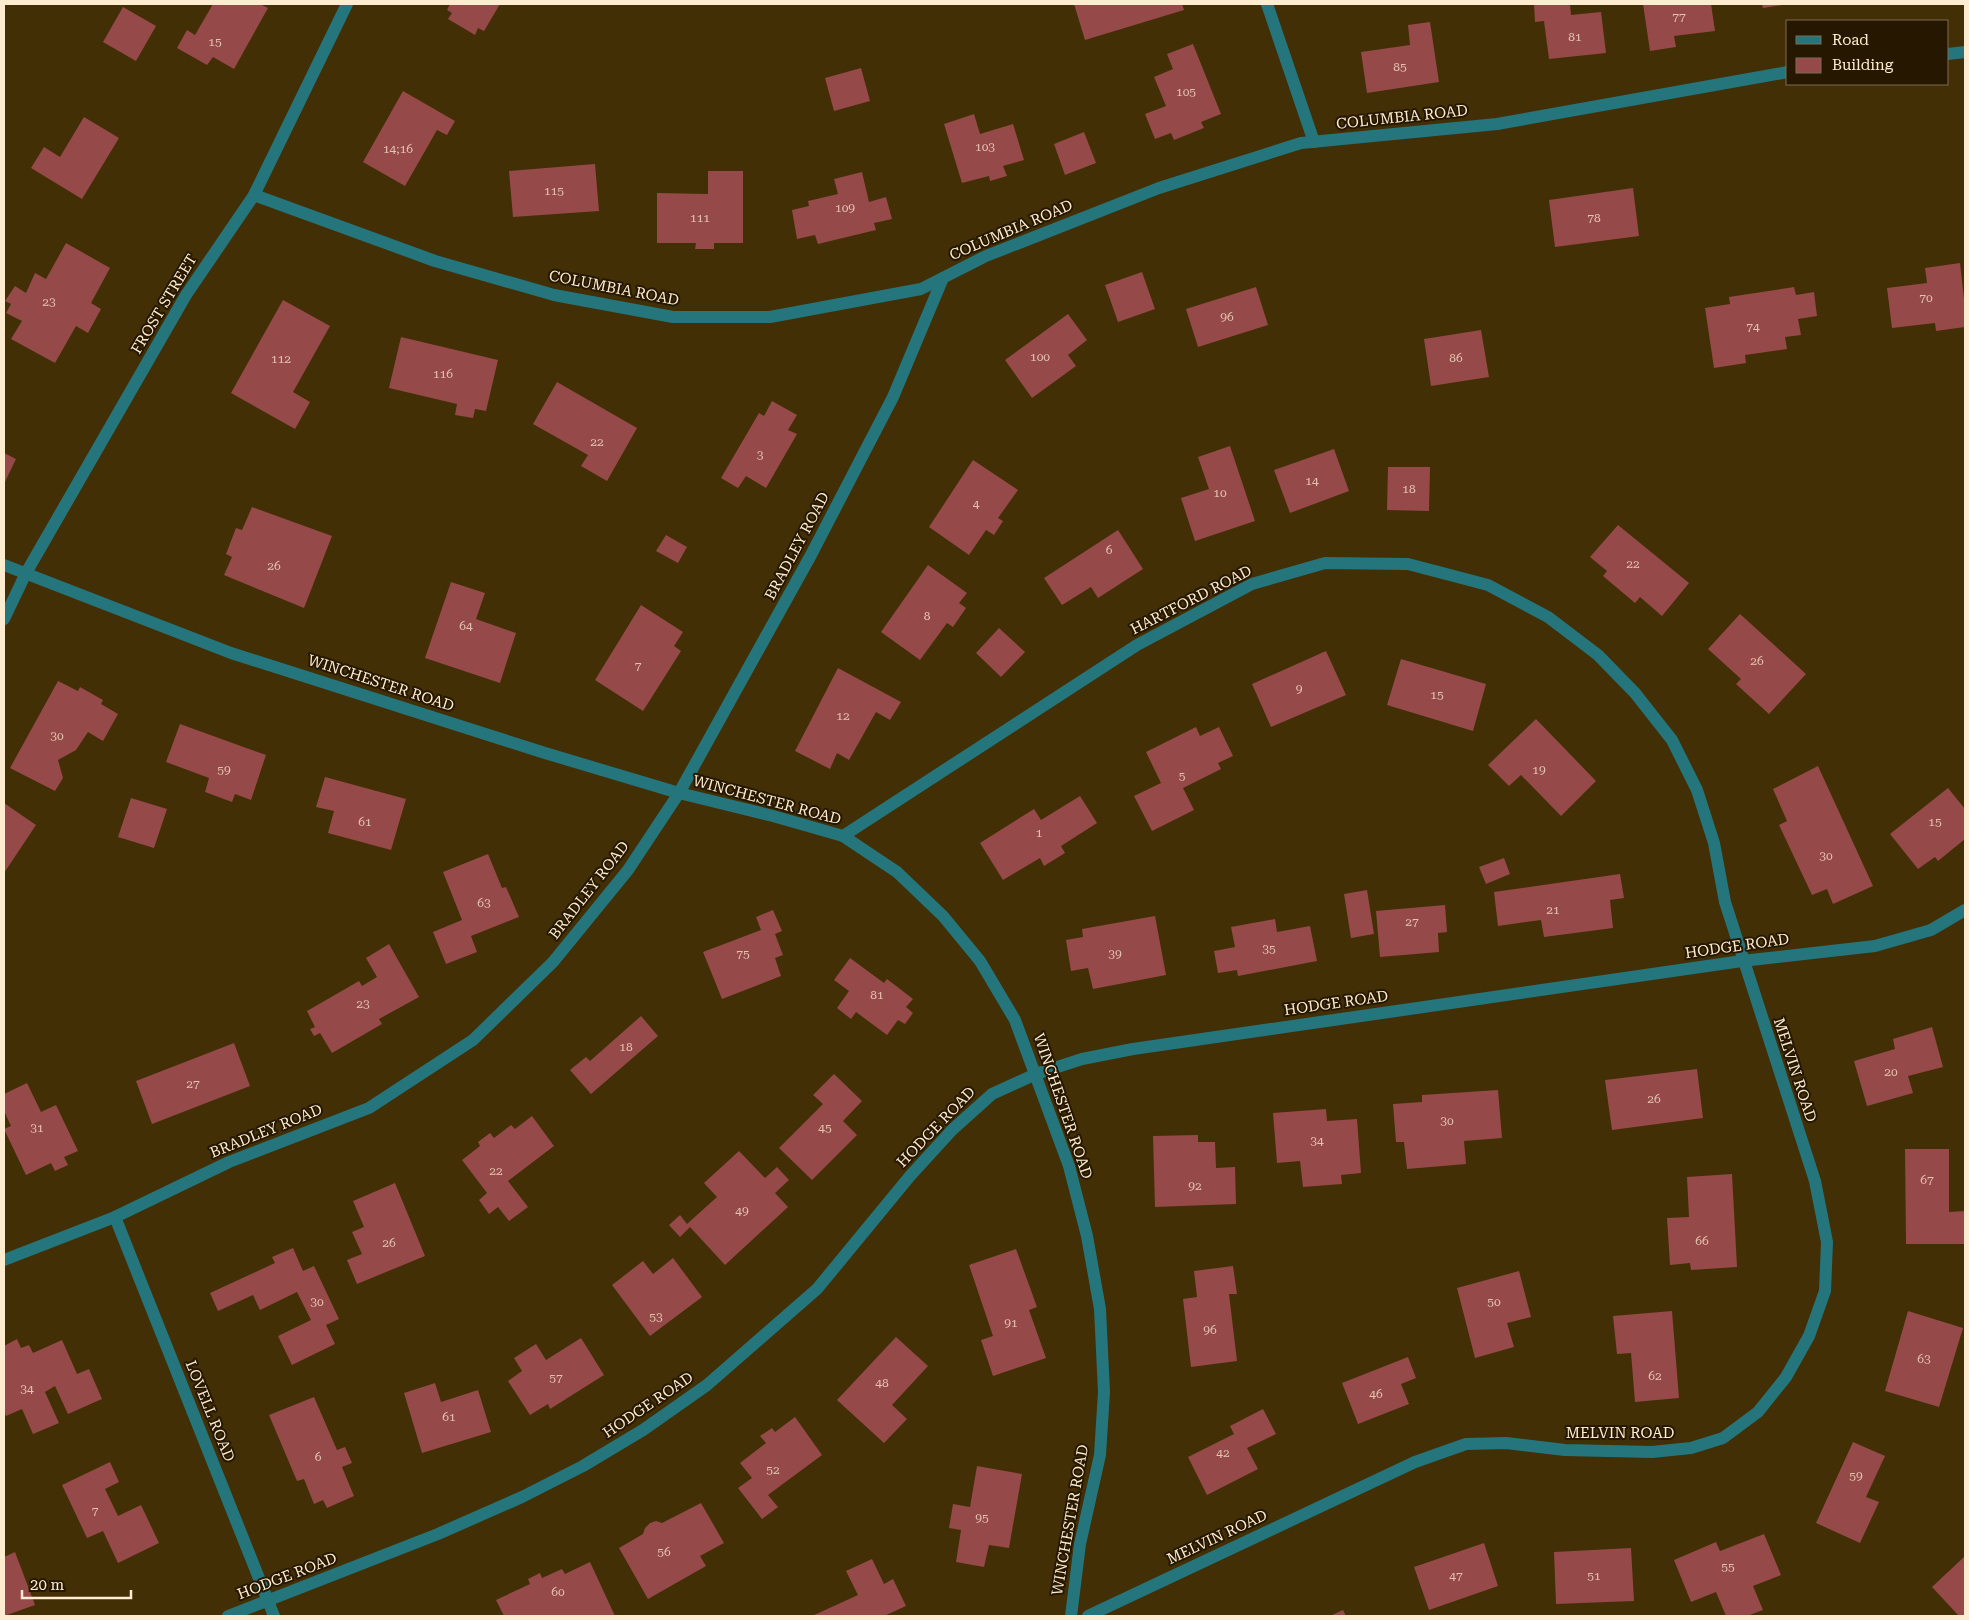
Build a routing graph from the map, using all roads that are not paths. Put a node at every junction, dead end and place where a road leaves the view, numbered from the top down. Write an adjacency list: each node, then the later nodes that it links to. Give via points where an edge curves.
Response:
1 (347, 4): 7 (street, FROST STREET)
2 (1267, 4): 6 (street)
3 (1965, 52): 4 (street)
4 (1949, 54)
5 (1786, 72): 6 (street, COLUMBIA ROAD, via 1497,124)
6 (1314, 142): 8 (street, COLUMBIA ROAD, via 1301,143 1159,188 986,256)
7 (254, 195): 8 (street, COLUMBIA ROAD, via 435,261 554,294 672,317 770,317 921,288); 10 (street, FROST STREET, via 186,295)
8 (943, 278): 12 (street, BRADLEY ROAD, via 893,397 811,556)
9 (4, 565): 10 (street, WINCHESTER ROAD)
10 (26, 573): 11 (street, FROST STREET); 12 (street, WINCHESTER ROAD, via 231,652)
11 (4, 619)
12 (679, 794): 13 (street, WINCHESTER ROAD); 17 (street, BRADLEY ROAD, via 628,870 553,962 473,1040 369,1108 229,1162)
13 (843, 836): 15 (street, HARTFORD ROAD, via 1137,645 1252,584 1325,563 1408,564 1488,585 1548,617 1598,655 1635,693 1672,740 1697,790 1714,843 1725,902); 16 (street, WINCHESTER ROAD, via 897,872 943,916 974,954 1015,1020)
14 (1965, 910): 15 (street, HODGE ROAD, via 1932,930 1875,946)
15 (1742, 961): 16 (street, HODGE ROAD, via 1133,1049 1082,1059); 23 (street, MELVIN ROAD, via 1814,1181 1827,1242 1825,1291 1809,1336 1786,1377 1758,1412 1723,1438 1691,1448 1652,1452 1565,1450 1506,1443 1466,1444 1415,1462)
16 (1036, 1074): 19 (street, HODGE ROAD, via 985,1100 910,1176 817,1289 706,1385 643,1430 584,1466 522,1497); 22 (street, WINCHESTER ROAD, via 1069,1166 1087,1236 1100,1309 1104,1375 1100,1456 1080,1544)
17 (115, 1217): 18 (street, BRADLEY ROAD); 19 (street, LOVELL ROAD)
18 (4, 1260)
19 (268, 1601): 20 (street, HODGE ROAD); 21 (street, LOVELL ROAD)
20 (228, 1616)
21 (274, 1616)
22 (1071, 1616)
23 (1088, 1616)

